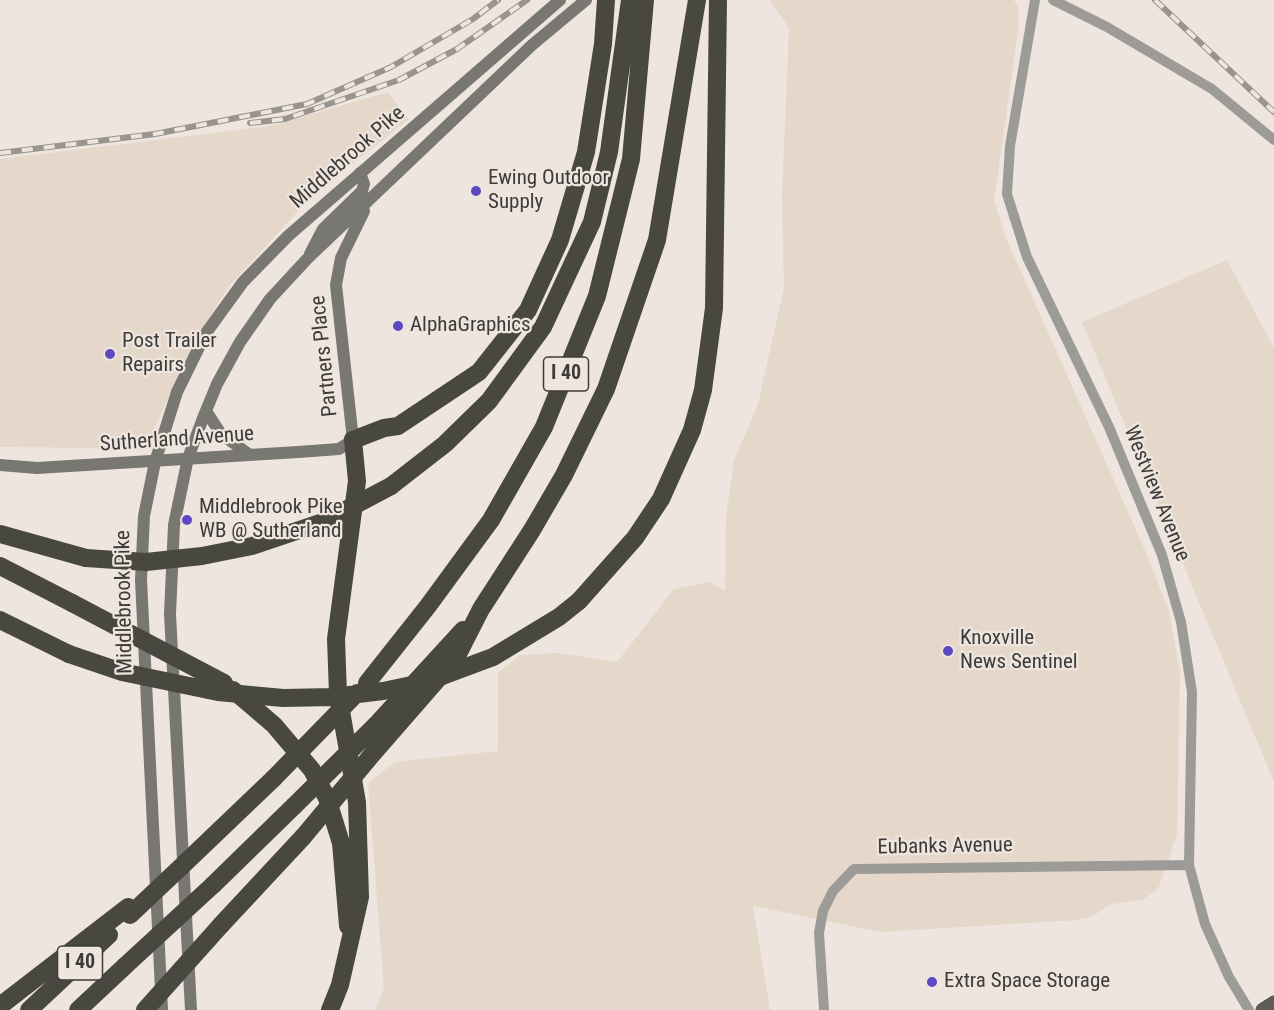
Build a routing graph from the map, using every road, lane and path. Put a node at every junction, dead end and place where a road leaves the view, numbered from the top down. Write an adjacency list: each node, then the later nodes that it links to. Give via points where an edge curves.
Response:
1 (560, 0): 9 (main road, Middlebrook Pike)
2 (586, 0): 10 (main road, Middlebrook Pike)
3 (606, 0): 16 (highway, via 586,152 560,240 528,310 479,372 398,426)
4 (697, 0): 23 (highway, I 40, via 657,240 634,312 606,389 564,475)
5 (718, 0): 24 (highway, bridge, via 714,308 703,390 692,430 661,499 635,538 579,601 541,629 485,661 426,682 333,697 283,698 218,692 122,672 69,654)
6 (1035, 0): 25 (street, Westview Avenue, via 1010,146 1007,194 1026,257 1109,428 1162,555 1181,622 1192,692)
7 (1053, 0): 11 (street, via 1212,88)
8 (637, 7): 21 (highway, bridge, via 592,222 543,327 489,401 445,444 391,486 323,522 252,546 146,562 86,558); 26 (highway, I 40, bridge, via 632,159 597,296 544,427 491,520 367,683 273,779)
9 (479, 70): 10 (main road); 12 (main road, Middlebrook Pike)
10 (492, 85): 13 (main road, Middlebrook Pike)
11 (1274, 140)
12 (360, 173): 14 (main road, via 362,190 323,229); 19 (main road, Middlebrook Pike, via 243,282 206,333 177,392)
13 (369, 202): 14 (main road, Middlebrook Pike); 16 (main road, Partners Place, via 341,258 336,285)
14 (308, 258): 15 (main road, Middlebrook Pike, via 270,299 240,342)
15 (206, 411): 17 (main road, via 221,434); 18 (main road, Middlebrook Pike)
16 (353, 440): 17 (main road, Sutherland Avenue, via 339,449); 27 (highway, via 357,481 336,639 338,694 357,802 360,897)
17 (250, 455): 18 (main road, Sutherland Avenue)
18 (188, 458): 19 (main road, Sutherland Avenue); 34 (main road, Middlebrook Pike, via 174,525 170,614)
19 (154, 462): 20 (main road, Sutherland Avenue, via 37,468); 33 (main road, Middlebrook Pike, via 144,516 141,580)
20 (0, 465)
21 (0, 534)
22 (0, 566): 27 (highway, bridge, via 224,683 274,725 312,770 327,798 341,843)
23 (481, 609): 31 (highway, I 40, bridge, via 375,726); 32 (highway, bridge, via 456,658 303,837)
24 (0, 620)
25 (1189, 865): 36 (street, Eubanks Avenue, via 854,869 833,891 823,911 819,933); 37 (street, Westview Avenue, via 1205,924)
26 (129, 911): 29 (highway); 30 (highway, I 40)
27 (350, 943): 35 (highway)
28 (1274, 1003): 38 (main road)
29 (0, 1006)
30 (30, 1010)
31 (78, 1010)
32 (145, 1010)
33 (162, 1010)
34 (191, 1010)
35 (330, 1010)
36 (824, 1010)
37 (1249, 1010)
38 (1263, 1010)

